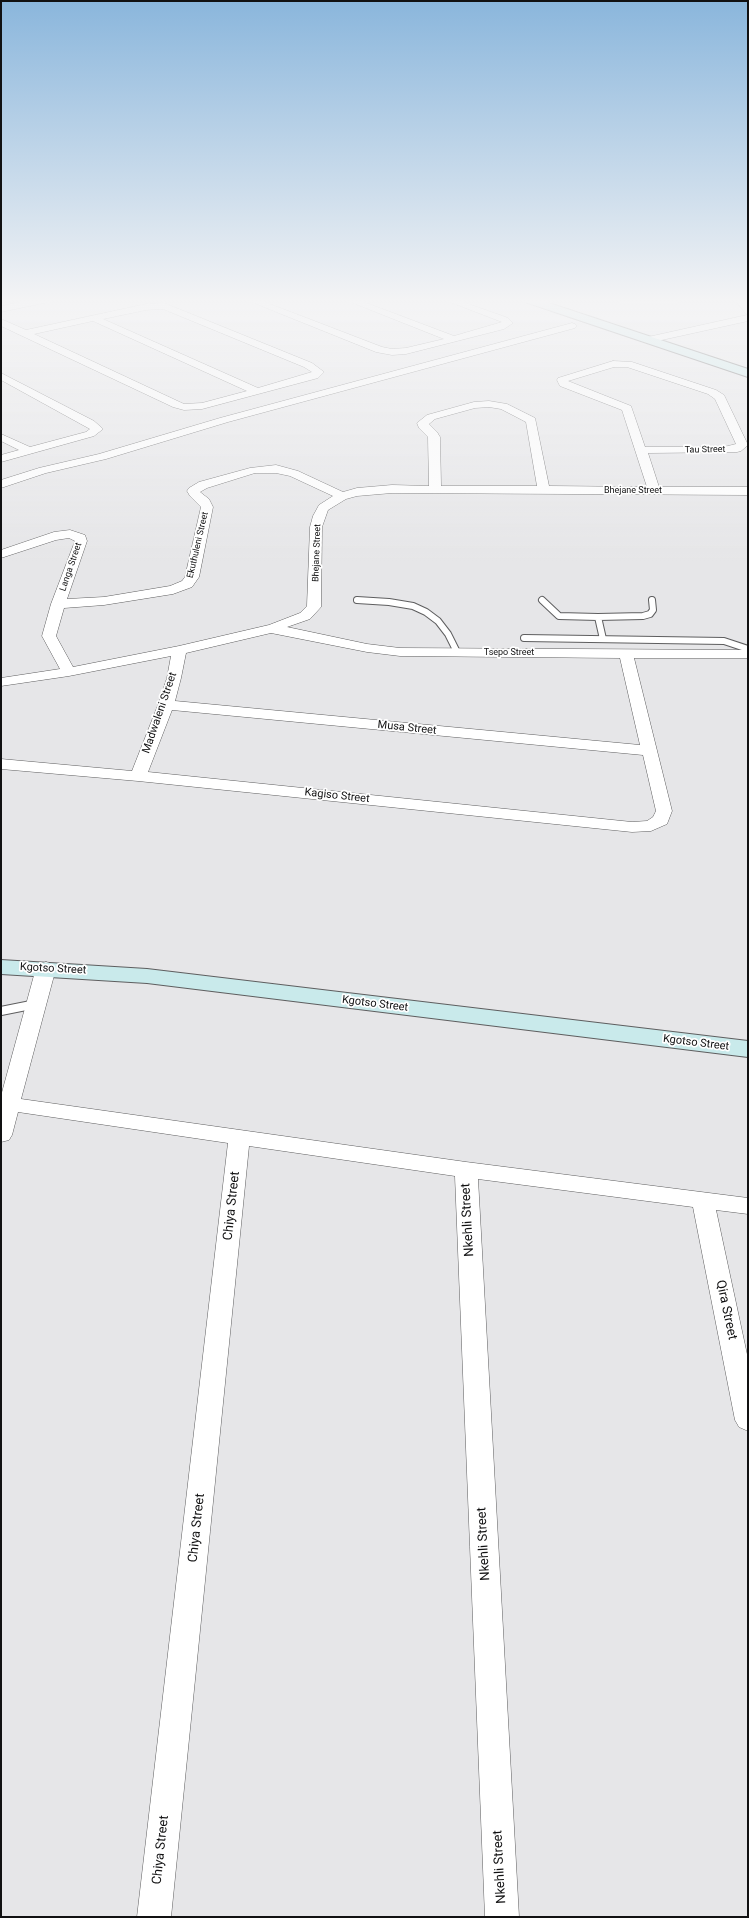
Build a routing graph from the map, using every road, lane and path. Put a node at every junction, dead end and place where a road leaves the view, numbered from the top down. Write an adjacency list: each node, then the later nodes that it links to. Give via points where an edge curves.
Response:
1 (24, 389): 11 (street, via 97,429 90,434)
2 (141, 389): 8 (street, via 177,406 197,407)
3 (250, 389): 8 (street)
4 (266, 389): 8 (street)
5 (341, 389): 13 (street)
6 (576, 389): 10 (street, Tau Street, via 627,408)
7 (702, 389): 10 (street, Tau Street, via 720,397 742,445 737,449 728,450)
8 (256, 391)
9 (1, 437): 11 (street)
10 (641, 450): 16 (street, Tau Street)
11 (29, 451): 12 (street)
12 (1, 459)
13 (1, 484)
14 (435, 490): 15 (street, Bhejane Street); 15 (street, via 434,437 423,423 431,417 474,405 489,404 503,406 531,420); 18 (street, Bhejane Street, via 370,491)
15 (544, 490): 16 (street, Bhejane Street)
16 (654, 491): 17 (street, Bhejane Street)
17 (748, 491)
18 (342, 496): 23 (street, Ekuthuleni Street, via 294,473 276,469 254,470 203,484 193,491 207,507 192,577 187,584 173,590 104,601); 25 (street, Bhejane Street, via 324,508 316,527 314,607 305,616)
19 (1, 554): 23 (street, Langa Street, via 54,536 70,534 80,538)
20 (357, 600): 30 (lane, via 413,606 426,612 438,621)
21 (542, 600): 24 (lane, via 559,616)
22 (652, 600): 24 (lane, via 653,610 650,614)
23 (58, 604): 33 (street, Langa Street, via 49,636)
24 (598, 617): 27 (lane)
25 (273, 628): 29 (street, Bhejane Street); 30 (street, Tsepo Street, via 385,651)
26 (524, 638): 27 (lane)
27 (603, 639): 28 (lane, via 724,641)
28 (748, 649)
29 (179, 650): 33 (street, Bhejane Street); 35 (street, Madwaleni Street)
30 (457, 652): 31 (street, Tsepo Street)
31 (626, 653): 32 (street, Tsepo Street); 36 (street)
32 (748, 654)
33 (69, 672): 34 (street, Bhejane Street)
34 (1, 682)
35 (166, 705): 36 (street, Musa Street); 38 (street, Madwaleni Street)
36 (649, 751): 38 (street, Kagiso Street, via 664,811 661,820 656,824 643,827)
37 (1, 764): 38 (street, Kagiso Street)
38 (138, 776)
39 (1, 966): 40 (street, Kgotso Street)
40 (46, 968): 41 (street); 43 (street, Kgotso Street, via 147,976)
41 (36, 1004): 42 (lane); 44 (street)
42 (1, 1011)
43 (748, 1049)
44 (9, 1104): 45 (street); 46 (street)
45 (1, 1135)
46 (239, 1138): 47 (street); 51 (street, Chiya Street)
47 (466, 1170): 48 (street); 52 (street, Nkehli Street)
48 (703, 1200): 49 (street); 50 (street, Qira Street)
49 (748, 1206)
50 (748, 1420)
51 (154, 1917)
52 (502, 1917)

